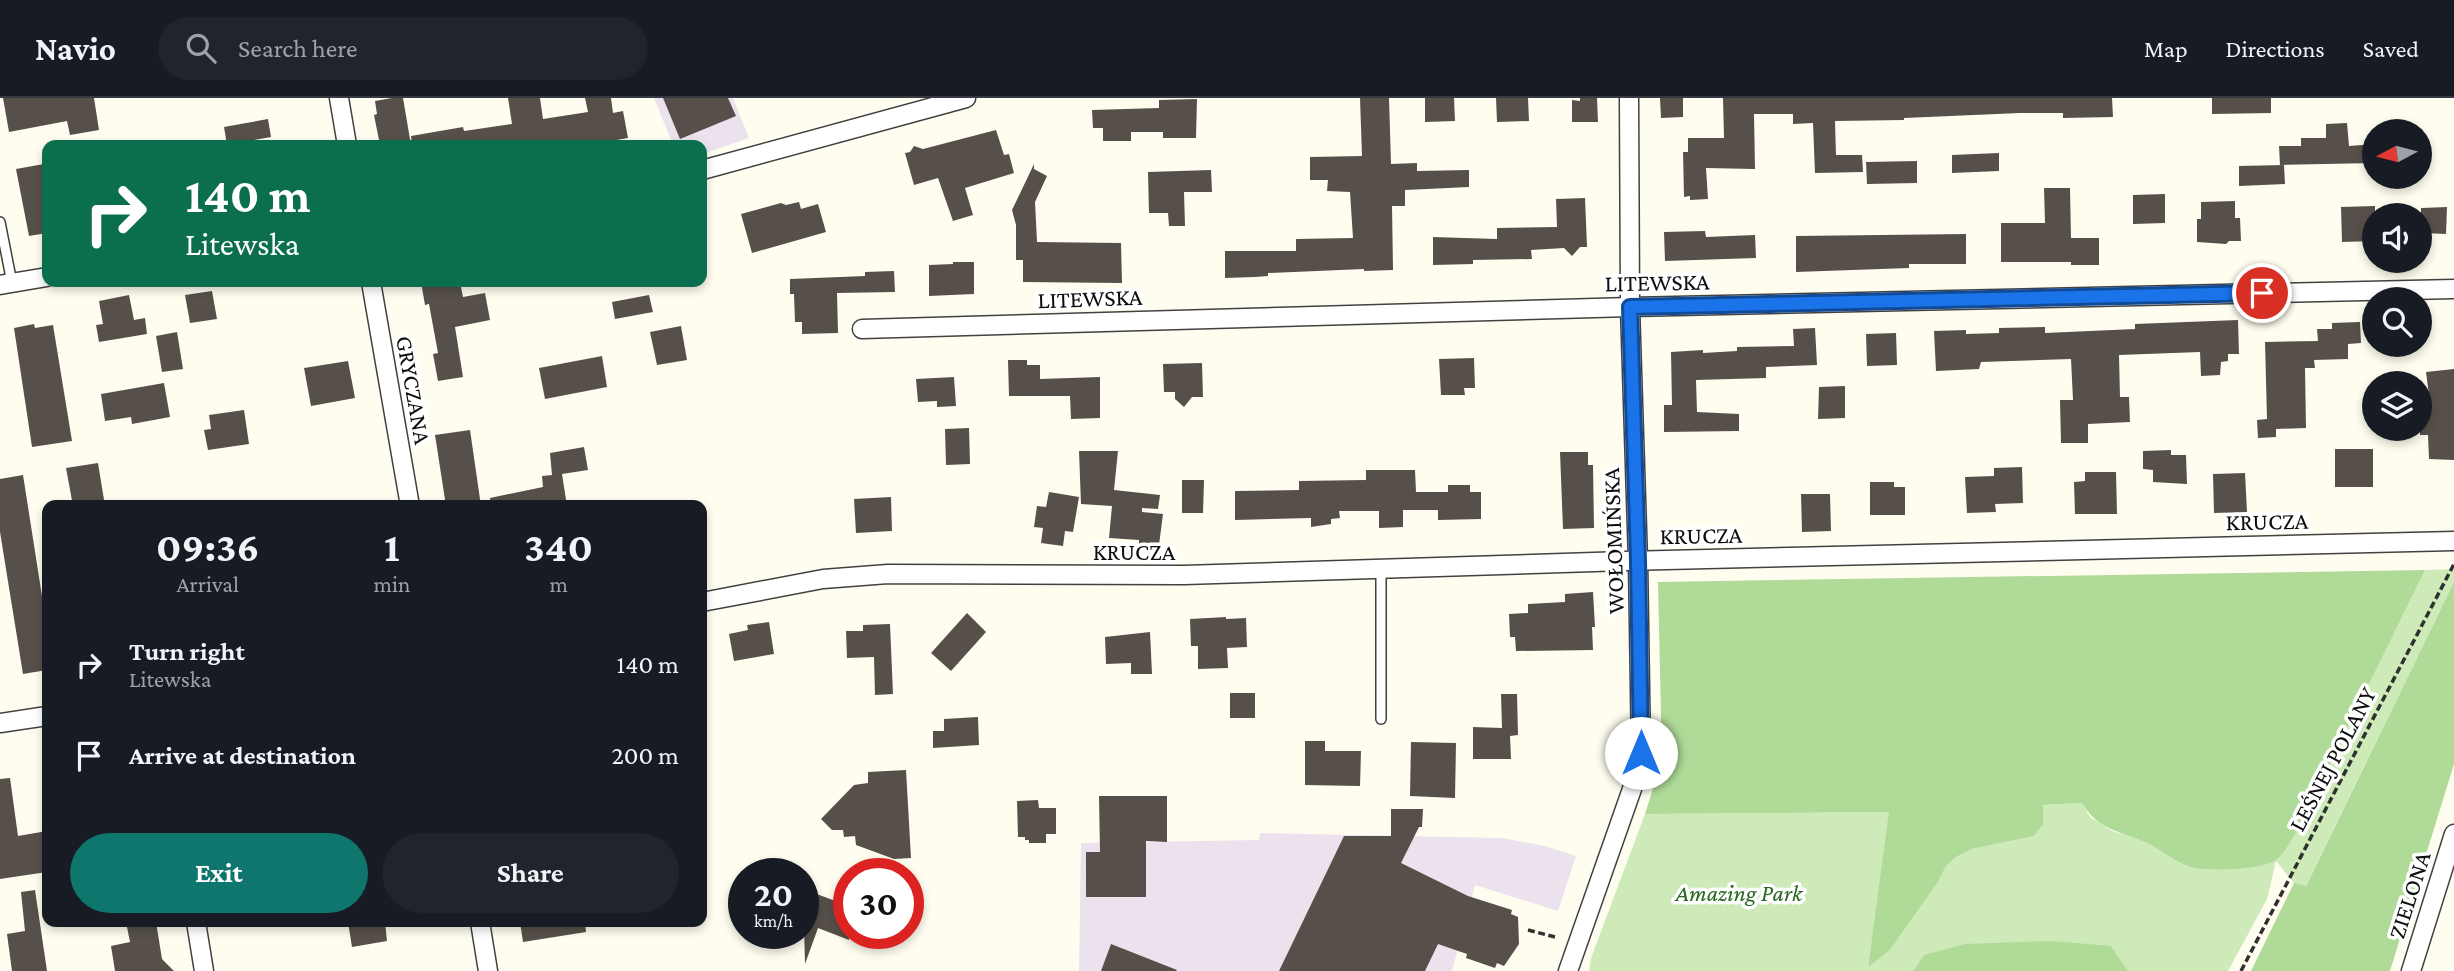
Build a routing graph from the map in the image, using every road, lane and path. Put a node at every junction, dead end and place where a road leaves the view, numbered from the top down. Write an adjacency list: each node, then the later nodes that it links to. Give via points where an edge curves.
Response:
1 (339, 98): 4 (street)
2 (967, 98): 5 (street)
3 (1629, 98): 11 (street, WOŁOMIŃSKA)
4 (346, 140)
5 (707, 169)
6 (0, 222): 8 (lane)
7 (42, 278): 8 (street)
8 (6, 284)
9 (372, 287): 13 (street, GRYCZANA)
10 (2454, 289): 11 (street, LITEWSKA)
11 (1630, 307): 12 (street, LITEWSKA); 15 (street, WOŁOMIŃSKA)
12 (862, 329)
13 (409, 500)
14 (2454, 541): 15 (street, KRUCZA)
15 (1638, 561): 17 (street, KRUCZA); 29 (street, WOŁOMIŃSKA, via 1641,753)
16 (2454, 564): 30 (path, LEŚNEJ POLANY)
17 (1381, 568): 18 (street, KRUCZA, via 1171,576 888,574 822,579); 20 (lane)
18 (707, 601)
19 (42, 717): 21 (street)
20 (1381, 719)
21 (0, 723)
22 (2454, 834): 31 (street, ZIELONA)
23 (197, 927): 27 (street)
24 (481, 927): 28 (street)
25 (1528, 930): 26 (path)
26 (1555, 937)
27 (204, 971)
28 (488, 971)
29 (1568, 971)
30 (2241, 971)
31 (2410, 971)

